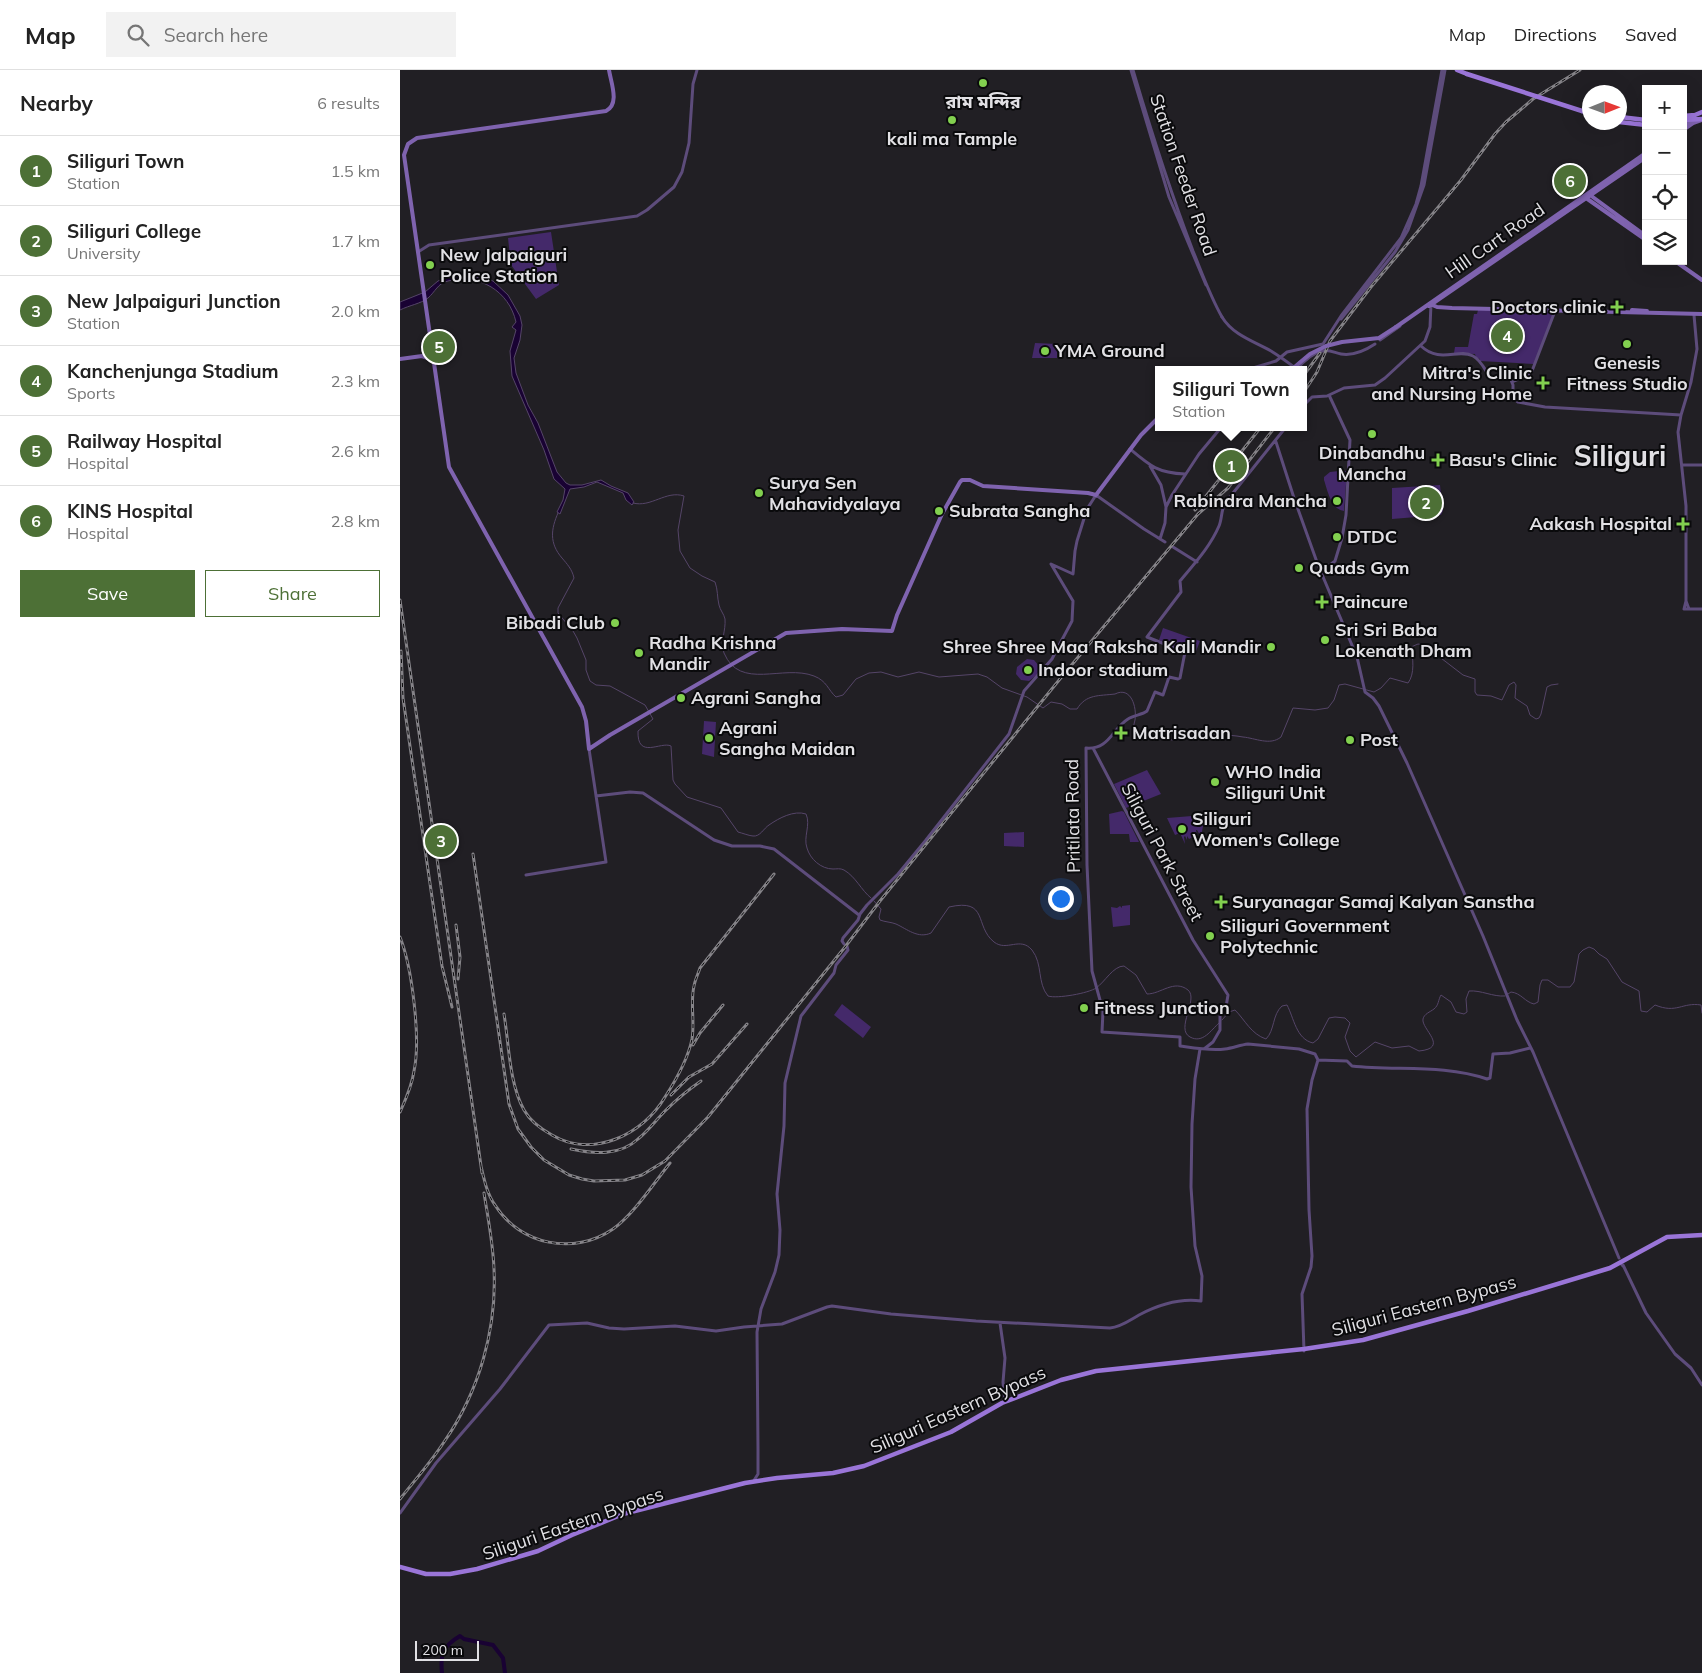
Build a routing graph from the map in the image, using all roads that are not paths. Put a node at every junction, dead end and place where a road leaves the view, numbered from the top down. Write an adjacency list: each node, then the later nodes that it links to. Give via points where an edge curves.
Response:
1 (610, 70): 19 (main road, via 614,101 608,111 419,138 409,143 404,158)
2 (697, 70): 19 (street, via 689,143 682,172 674,187 644,212 637,216 431,244)
3 (1132, 70): 38 (street, Station Feeder Road, bridge, via 1164,172 1207,288 1227,324)
4 (1444, 70): 30 (street, via 1424,185 1408,230 1395,252 1323,344)
5 (1457, 70): 6 (main road, bridge)
6 (1582, 110)
7 (1701, 116): 12 (main road)
8 (1627, 118): 10 (main road)
9 (1687, 118): 12 (main road)
10 (1642, 120)
11 (1687, 120): 12 (main road)
12 (1691, 120): 14 (main road)
13 (1627, 123): 15 (main road)
14 (1687, 124)
15 (1642, 125)
16 (1642, 158): 17 (main road, Hill Cart Road)
17 (1587, 196): 18 (main road); 23 (main road, Hill Cart Road)
18 (1642, 235)
19 (418, 252): 32 (main road)
20 (1681, 265): 22 (main road)
21 (1685, 265): 22 (main road)
22 (1702, 279)
23 (1432, 303): 24 (main road, via 1440,306); 27 (main road, Hill Cart Road); 31 (street, via 1428,334)
24 (1556, 309): 25 (main road); 41 (street, via 1532,371)
25 (1694, 313): 26 (main road); 44 (street, via 1697,349)
26 (1702, 313)
27 (1410, 317): 28 (street); 39 (main road, Hill Cart Road, bridge, via 1377,338 1326,346 1310,354)
28 (1380, 340)
29 (1375, 344): 33 (street, via 1363,351 1347,354)
30 (1318, 346): 33 (street); 37 (street, via 1287,352 1276,361)
31 (1421, 346): 41 (street, via 1439,355 1471,355 1482,364 1490,378 1506,378); 42 (street, via 1378,383 1344,388)
32 (432, 348): 34 (main road); 36 (main road)
33 (1321, 351): 40 (street)
34 (424, 356): 35 (main road); 36 (main road)
35 (400, 360)
36 (433, 360): 64 (main road, via 450,471 582,708)
37 (1259, 366)
38 (1290, 366)
39 (1297, 366)
40 (1298, 366)
41 (1512, 382): 44 (street, via 1513,398 1527,404)
42 (1329, 395): 43 (street, via 1310,398); 61 (street, via 1350,440 1342,538 1334,562)
43 (1307, 402)
44 (1681, 415): 50 (street, via 1678,437)
45 (1155, 421): 49 (main road)
46 (1218, 431): 53 (street)
47 (1283, 431): 48 (street)
48 (1276, 442): 59 (street, via 1225,504 1219,527); 60 (street)
49 (1130, 449): 52 (street); 54 (main road)
50 (1682, 465): 51 (street); 63 (street, via 1686,506 1686,601 1689,609)
51 (1702, 465)
52 (1150, 466): 53 (street); 55 (street, via 1161,485)
53 (1186, 474): 55 (street)
54 (1096, 496): 56 (street); 64 (main road, via 982,486 962,480 942,514 893,630 842,629 784,634); 75 (street, via 1087,509 1077,540 1073,574 1051,564 1073,601 1072,622 1052,659 1024,691 1009,734 843,938 848,950 801,1016 785,1082 777,1194 779,1255)
55 (1166, 507): 56 (street)
56 (1160, 539): 57 (street)
57 (1165, 542)
58 (1173, 547): 59 (street)
59 (1196, 562): 65 (street, via 1180,582 1181,592 1147,636 1185,653 1180,678 1169,677 1163,695 1155,692 1147,711 1123,723 1101,746)
60 (1318, 565): 61 (street); 62 (street)
61 (1323, 566): 62 (street)
62 (1321, 571): 69 (street, via 1357,657 1365,692 1379,706 1407,763)
63 (1702, 609)
64 (591, 745): 66 (street)
65 (1093, 748): 70 (street, Siliguri Park Street, via 1193,940 1228,995 1216,1039); 70 (street, Pritilata Road, via 1086,748 1087,864 1092,972 1102,1011 1102,1032 1180,1037 1180,1046)
66 (596, 796): 67 (street, via 606,862); 68 (street, via 643,793 708,837 732,846 774,849)
67 (527, 874)
68 (859, 914)
69 (1530, 1048): 71 (street, via 1493,1054 1490,1078 1487,1079 1453,1072 1365,1068 1352,1066 1347,1061); 73 (street)
70 (1202, 1049): 71 (street, via 1274,1046 1315,1054); 74 (street, via 1195,1079 1191,1187 1195,1246 1202,1276 1201,1301 1170,1302 1110,1328)
71 (1318, 1060): 76 (street, via 1307,1109 1312,1256 1302,1294)
72 (1702, 1236): 73 (main road, Siliguri Eastern Bypass, via 1667,1237)
73 (1622, 1263): 76 (main road, Siliguri Eastern Bypass, via 1376,1336); 78 (street, via 1646,1313 1674,1354 1691,1368)
74 (1000, 1323): 75 (street, via 827,1306 782,1324); 79 (street)
75 (758, 1325): 80 (street); 83 (street, via 716,1331 675,1326 624,1329 587,1323 550,1325 436,1463)
76 (1304, 1350): 77 (main road, Siliguri Eastern Bypass)
77 (1096, 1373): 79 (main road, Siliguri Eastern Bypass, via 1061,1380); 82 (main road, Siliguri Eastern Bypass, via 1007,1403 946,1436 868,1467 830,1476)
78 (1702, 1385)
79 (1005, 1402): 81 (main road, Siliguri Eastern Bypass, via 950,1432 874,1463 833,1473)
80 (758, 1470): 81 (street, via 760,1476); 82 (street)
81 (767, 1480): 82 (main road, Siliguri Eastern Bypass)
82 (755, 1482): 84 (main road, Siliguri Eastern Bypass, via 623,1514 538,1551 477,1569 426,1574)
83 (400, 1512)
84 (400, 1569)

